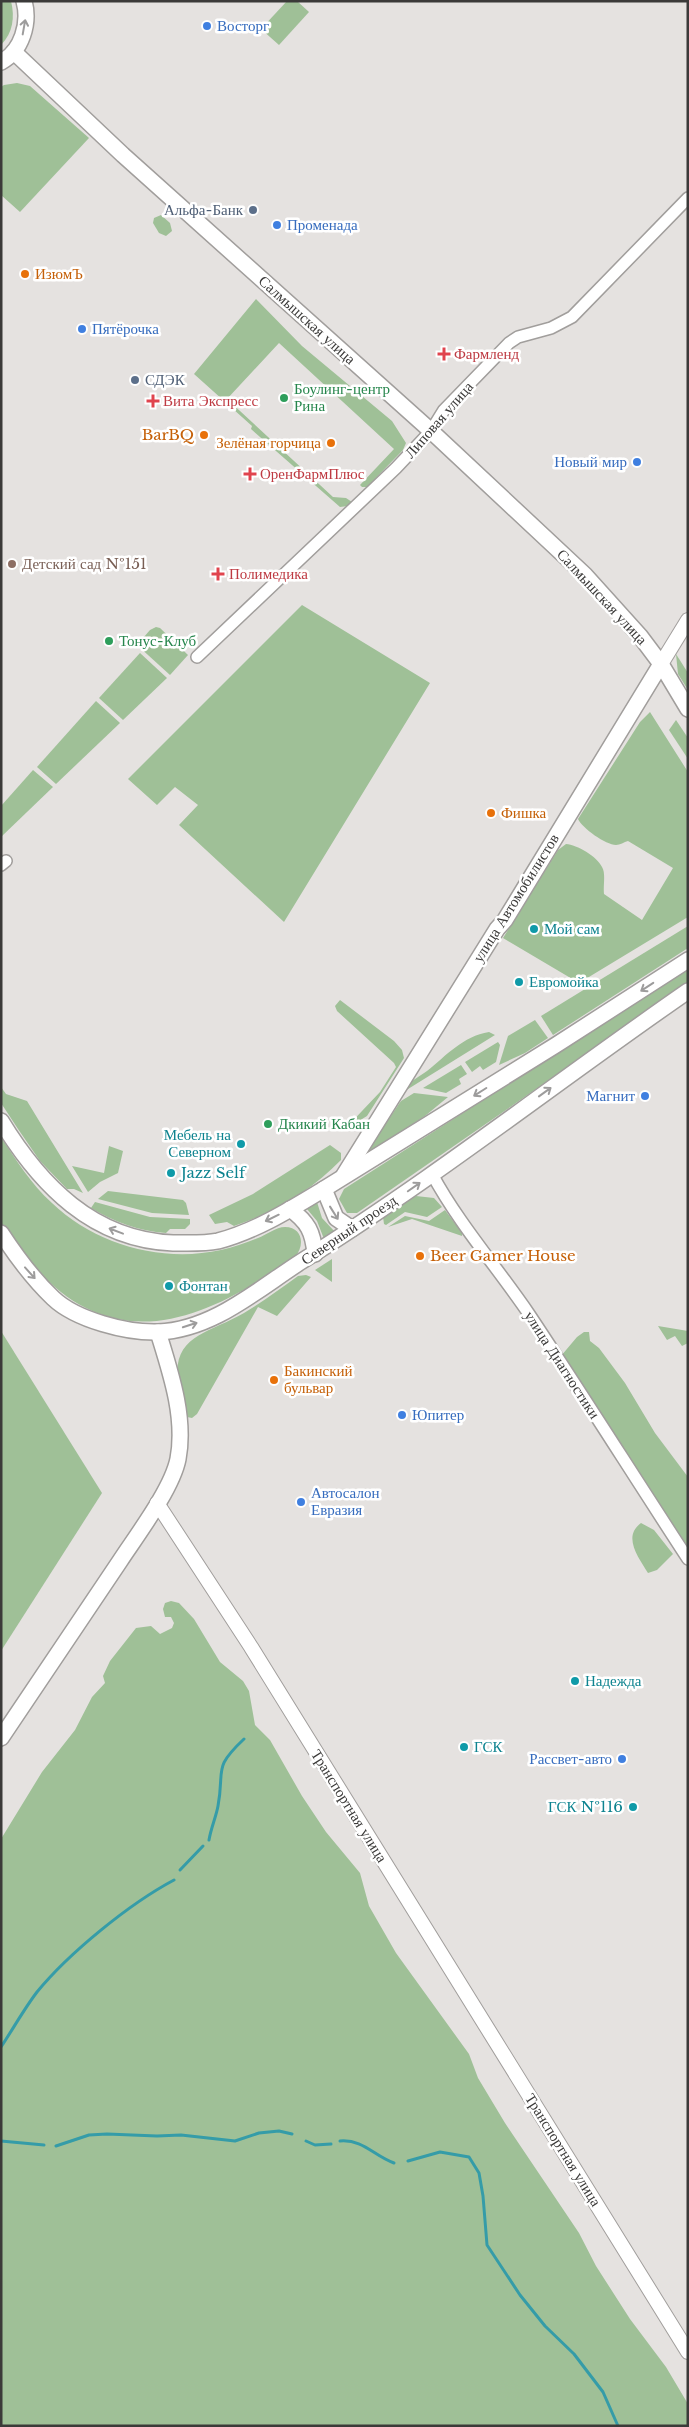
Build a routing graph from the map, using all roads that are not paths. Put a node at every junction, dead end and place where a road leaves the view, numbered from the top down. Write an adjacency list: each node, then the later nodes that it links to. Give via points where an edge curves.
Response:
1 (24, 1): 2 (main road, one-way to 1, via 24,33 27,12)
2 (6, 60): 4 (main road, Салмышская улица, via 123,155)
3 (688, 198): 4 (street, Липовая улица, via 572,317 509,343 444,410)
4 (431, 430): 6 (street, Липовая улица, via 363,501 339,520); 7 (main road, Салмышская улица, via 586,575)
5 (688, 620): 7 (street, улица Автомобилистов)
6 (197, 657)
7 (661, 664): 8 (main road, Салмышская улица); 13 (main road, улица Автомобилистов)
8 (688, 709)
9 (688, 960): 13 (main road, one-way to 13)
10 (688, 990): 12 (main road, Северный проезд, one-way to 10)
11 (1, 1121): 15 (main road, one-way to 11, via 240,1234 202,1244 147,1240 117,1232 75,1210 58,1195)
12 (432, 1174): 16 (main road, Северный проезд, one-way to 12); 21 (street, улица Диагностики, via 449,1205 558,1357)
13 (344, 1176): 14 (main road)
14 (324, 1189): 15 (main road); 16 (main road, one-way to 16, via 336,1218)
15 (290, 1210): 18 (main road, via 303,1219 314,1238)
16 (352, 1229): 18 (main road, Северный проезд)
17 (1, 1233): 19 (main road, Северный проезд, one-way to 19, via 18,1260 54,1300 87,1318 122,1329)
18 (315, 1254): 19 (main road, Северный проезд, one-way to 18, via 182,1328 227,1310)
19 (158, 1332): 20 (main road, via 175,1393 180,1446 178,1460)
20 (157, 1502): 22 (main road); 23 (street, Транспортная улица, via 251,1647)
21 (688, 1559)
22 (1, 1738)
23 (688, 2352)

